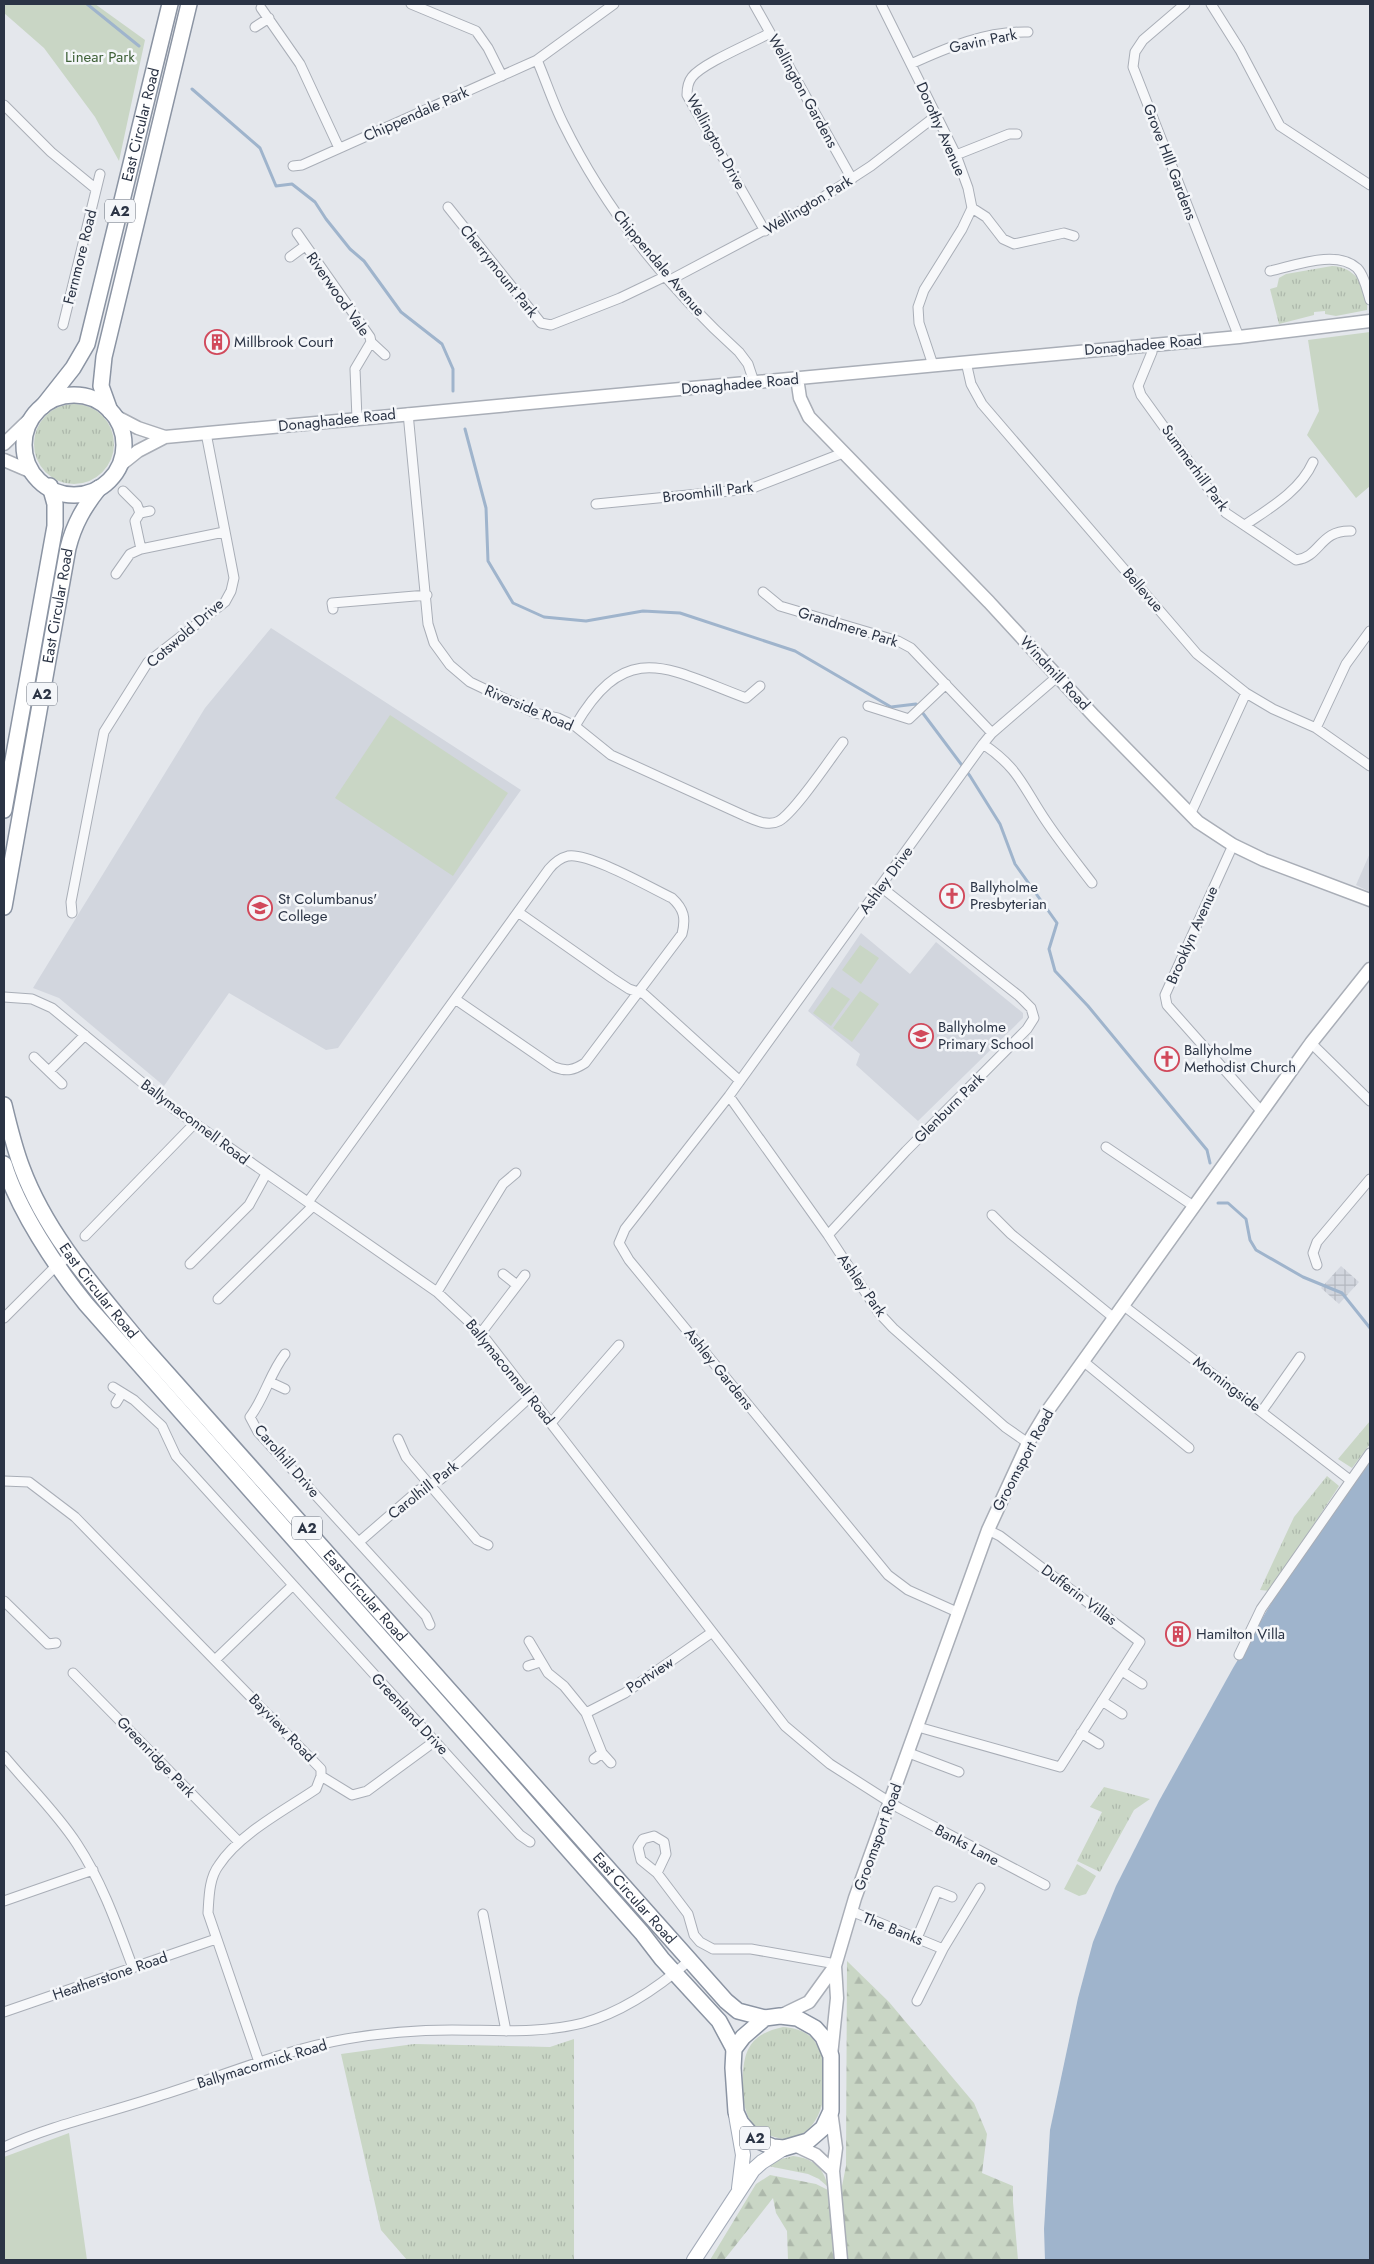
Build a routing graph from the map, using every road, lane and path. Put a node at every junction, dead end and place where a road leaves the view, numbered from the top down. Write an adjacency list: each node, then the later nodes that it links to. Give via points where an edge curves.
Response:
1 (170, 4): 47 (highway, East Circular Road / A2, via 87,344 73,368)
2 (189, 4): 48 (highway, East Circular Road / A2, via 104,357 101,386)
3 (411, 4): 16 (street, via 476,31)
4 (614, 4): 14 (street)
5 (754, 4): 13 (street, Wellington Gardens)
6 (881, 4): 15 (street, Dorothy Avenue)
7 (1185, 4): 39 (street, Grove HIll Gardens, via 1143,40 1135,52 1133,67)
8 (1211, 4): 25 (street, via 1240,50 1280,126)
9 (262, 8): 10 (street)
10 (268, 18): 11 (street); 20 (street, via 300,64)
11 (255, 27)
12 (1028, 32): 15 (street, Gavin Park, via 965,41)
13 (770, 33): 24 (street, Wellington Gardens); 29 (street, Wellington Drive, via 703,69 692,77 687,88 687,95)
14 (537, 60): 16 (street, Chippendale Park); 35 (street, Chippendale Avenue, via 562,122 584,162 612,208)
15 (911, 64): 18 (street, Dorothy Avenue)
16 (502, 76): 20 (street, Chippendale Park)
17 (4, 105): 26 (street, Fernmore Road, via 51,152)
18 (937, 115): 21 (street, Dorothy Avenue); 24 (street, Wellington Park)
19 (1017, 134): 21 (street, via 1009,134)
20 (339, 148): 22 (street, Chippendale Park)
21 (956, 155): 28 (street, Dorothy Avenue)
22 (293, 166)
23 (100, 174): 26 (street, Fernmore Road)
24 (852, 179): 29 (street, Wellington Park)
25 (1370, 185)
26 (96, 189): 38 (street, Fernmore Road)
27 (448, 207): 35 (street, Cherrymount Park, via 541,323 551,325 560,322)
28 (972, 208): 31 (street, via 986,217 1003,239 1014,244 1064,233); 44 (street, via 924,290 918,307 919,323)
29 (765, 231): 35 (street, Wellington Park)
30 (297, 233): 32 (street, Riverwood Vale)
31 (1074, 236)
32 (306, 246): 33 (street, Riverwood Vale); 40 (street, Riverwood Vale)
33 (290, 257)
34 (1270, 271): 36 (street, via 1327,259 1344,260 1357,269)
35 (668, 278): 46 (street, Chippendale Avenue, via 739,352 748,364)
36 (1370, 300)
37 (1370, 321): 39 (main road, Donaghadee Road)
38 (63, 325)
39 (1239, 337): 41 (main road, Donaghadee Road)
40 (371, 342): 42 (street, Riverwood Vale); 50 (street, Riverwood Vale, via 355,369)
41 (1152, 344): 43 (main road, Donaghadee Road); 65 (street, Summerhill Park, via 1152,352 1138,386 1141,395 1226,513)
42 (385, 355)
43 (966, 362): 44 (main road, Donaghadee Road); 77 (street, Bellevue, via 971,384 982,404 1197,654)
44 (933, 366): 45 (main road, Donaghadee Road)
45 (797, 378): 46 (main road, Donaghadee Road); 54 (main road, Windmill Road, via 800,398 809,417)
46 (754, 382): 49 (main road, Donaghadee Road)
47 (38, 411): 48 (highway, via 56,399 70,395 84,396); 53 (main road); 58 (highway, A2, via 26,430 24,444)
48 (112, 413): 52 (main road, via 138,428); 57 (highway, A2, via 124,441)
49 (408, 413): 50 (main road, Donaghadee Road); 71 (street, Riverside Road)
50 (357, 419): 51 (main road, Donaghadee Road)
51 (206, 433): 52 (main road, Donaghadee Road); 67 (street, Cotswold Drive)
52 (165, 437): 57 (main road, Donaghadee Road, via 138,451)
53 (4, 444)
54 (843, 454): 62 (street, Broomhill Park, via 750,489); 74 (main road, Windmill Road)
55 (4, 460): 58 (main road)
56 (1312, 462): 65 (street, via 1288,494)
57 (118, 467): 60 (highway, A2)
58 (32, 472): 59 (highway, via 39,481)
59 (50, 486): 60 (highway, via 60,493 74,495); 85 (highway, East Circular Road / A2, via 55,504 55,526)
60 (99, 488): 91 (highway, East Circular Road / A2, via 82,509 68,548)
61 (123, 491): 64 (street, via 138,505)
62 (596, 504)
63 (150, 511): 64 (street)
64 (140, 513): 68 (street, via 135,521)
65 (1245, 525): 66 (street, Summerhill Park, via 1296,560 1305,559 1339,531)
66 (1351, 531)
67 (224, 532): 68 (street); 93 (street, Cotswold Drive, via 234,578 231,591 213,612 148,662 104,732)
68 (140, 549): 69 (street, via 130,554)
69 (116, 574)
70 (763, 592): 75 (street, Grandmere Park, via 780,606 898,641 911,648)
71 (426, 595): 72 (street, via 332,603); 79 (street, Riverside Road, via 428,624 434,644 450,665 470,682 535,714 558,718)
72 (333, 609)
73 (1370, 631): 80 (street, via 1346,664)
74 (1058, 676): 81 (street, Ashley Drive); 86 (main road, Windmill Road)
75 (946, 684): 78 (street, via 909,719); 81 (street, Grandmere Park)
76 (760, 686): 79 (street, via 746,698 670,670 649,666 634,668 605,685 588,703)
77 (1246, 693): 80 (street, Bellevue, via 1272,709); 86 (street)
78 (868, 706)
79 (575, 726): 82 (street, Riverside Road, via 611,755 745,816 768,823 779,821 799,800)
80 (1316, 728): 84 (street, Bellevue)
81 (992, 733): 83 (street, Ashley Drive)
82 (844, 742)
83 (983, 744): 88 (street, via 1004,758 1021,779 1046,821); 89 (street, Ashley Drive)
84 (1370, 766)
85 (4, 810)
86 (1190, 815): 87 (main road, Windmill Road, via 1212,834)
87 (1233, 845): 90 (main road, Windmill Road); 107 (street, Brooklyn Avenue, via 1165,995 1167,1005)
88 (1092, 883)
89 (881, 887): 102 (street, Ashley Drive); 118 (street, Glenburn Park, via 1019,996 1031,1008 1034,1018)
90 (1370, 900)
91 (4, 907)
92 (518, 912): 95 (street, via 629,989); 95 (street, via 552,865 568,856 584,857 672,898 682,906 685,922 682,934); 97 (street)
93 (72, 913)
94 (1370, 969): 99 (main road, Groomsport Road)
95 (639, 992): 97 (street, via 585,1063 573,1070 554,1067); 102 (street)
96 (4, 997): 98 (street, Ballymaconnell Road, via 32,999 52,1008)
97 (454, 999): 114 (street)
98 (85, 1035): 101 (street); 108 (street, Ballymaconnell Road)
99 (1312, 1044): 105 (street); 107 (main road, Groomsport Road)
100 (34, 1057): 101 (street)
101 (49, 1072): 103 (street)
102 (740, 1081): 104 (street, Ashley Drive)
103 (62, 1084)
104 (729, 1096): 118 (street, Ashley Park); 156 (street, Ashley Gardens, via 625,1229 619,1244 888,1574 908,1590)
105 (1370, 1101)
106 (4, 1106): 119 (highway, East Circular Road / A2, via 22,1169 42,1211)
107 (1262, 1112): 115 (main road, Groomsport Road)
108 (195, 1123): 112 (street, Ballymaconnell Road); 117 (street)
109 (1106, 1146): 115 (street)
110 (4, 1164): 121 (highway, East Circular Road / A2)
111 (516, 1173): 126 (street, via 503,1184)
112 (266, 1174): 114 (street, Ballymaconnell Road); 120 (street, via 249,1205)
113 (1370, 1179): 122 (street, via 1317,1242 1313,1254)
114 (311, 1204): 126 (street, Ballymaconnell Road); 127 (street)
115 (1195, 1207): 128 (main road, Groomsport Road)
116 (992, 1215): 130 (street)
117 (85, 1236)
118 (828, 1236): 145 (street, Ashley Park, via 879,1313 893,1328 1005,1427)
119 (70, 1256): 121 (street); 196 (highway, East Circular Road / A2, via 141,1344)
120 (190, 1264)
121 (57, 1265): 129 (street); 199 (highway, East Circular Road / A2, via 116,1339)
122 (1316, 1265)
123 (503, 1274): 125 (street)
124 (525, 1275): 125 (street)
125 (517, 1285): 131 (street)
126 (437, 1292): 131 (street, Ballymaconnell Road)
127 (218, 1299)
128 (1124, 1306): 130 (main road, Groomsport Road); 142 (street, Morningside)
129 (4, 1318)
130 (1114, 1318): 135 (main road, Groomsport Road)
131 (481, 1333): 140 (street, Ballymaconnell Road)
132 (619, 1345): 143 (street)
133 (285, 1354): 136 (street, Carolhill Drive)
134 (1300, 1357): 142 (street)
135 (1083, 1361): 145 (main road, Groomsport Road); 146 (street)
136 (270, 1382): 138 (street); 152 (street, Carolhill Drive, via 250,1417 258,1432)
137 (113, 1387): 139 (street, Greenland Drive)
138 (285, 1389)
139 (122, 1393): 141 (street); 154 (street, Greenland Drive, via 162,1426 176,1456)
140 (530, 1397): 143 (street, Ballymaconnell Road); 150 (street, Carolhill Park, via 441,1480)
141 (116, 1403)
142 (1262, 1411): 148 (street, Morningside)
143 (551, 1423): 158 (street, Ballymaconnell Road)
144 (398, 1439): 150 (street, via 406,1458)
145 (1028, 1443): 151 (main road, Groomsport Road)
146 (1189, 1448)
147 (1370, 1453): 148 (street)
148 (1350, 1480): 161 (street, via 1261,1609)
149 (4, 1481): 162 (street, Bayview Road, via 29,1482 67,1511)
150 (430, 1485): 152 (street, Carolhill Park, via 419,1490); 153 (street, via 477,1540)
151 (988, 1530): 156 (main road, Groomsport Road); 165 (street, Dufferin Villas, via 1140,1642)
152 (359, 1542): 157 (street, Carolhill Drive, via 426,1616)
153 (488, 1545)
154 (292, 1586): 162 (street); 173 (street, Greenland Drive)
155 (4, 1601): 160 (street, via 48,1644)
156 (957, 1612): 171 (main road, Groomsport Road)
157 (430, 1625)
158 (711, 1633): 169 (street, Portview, via 624,1693); 182 (street, Ballymaconnell Road, via 785,1726 830,1764)
159 (529, 1641): 163 (street)
160 (56, 1643)
161 (1239, 1655)
162 (215, 1660): 181 (street, Bayview Road, via 321,1769)
163 (540, 1662): 164 (street); 169 (street)
164 (528, 1666)
165 (1122, 1671): 167 (street); 168 (street, Dufferin Villas)
166 (73, 1672): 183 (street, Greenridge Park)
167 (1142, 1684)
168 (1102, 1701): 170 (street); 172 (street, Dufferin Villas)
169 (586, 1713): 175 (street)
170 (1122, 1714)
171 (918, 1727): 172 (street, Dufferin Villas, via 1060,1767); 176 (main road, Groomsport Road)
172 (1081, 1733): 174 (street)
173 (435, 1741): 181 (street, via 367,1791 352,1795); 184 (street, Greenland Drive)
174 (1099, 1744)
175 (602, 1753): 178 (street); 179 (street)
176 (909, 1753): 180 (street); 182 (main road, Groomsport Road)
177 (4, 1756): 185 (street, via 76,1842)
178 (594, 1759)
179 (611, 1763)
180 (958, 1772)
181 (322, 1776): 183 (street, Bayview Road, via 316,1789)
182 (891, 1802): 187 (street, Banks Lane); 191 (main road, Groomsport Road)
183 (239, 1842): 193 (street, Bayview Road, via 218,1866 209,1892 208,1913)
184 (530, 1842)
185 (93, 1870): 190 (street); 198 (street, via 106,1895)
186 (657, 1873): 197 (street, via 688,1914 694,1934 700,1942 713,1949 751,1949)
187 (1045, 1885)
188 (980, 1888): 195 (street)
189 (952, 1897): 194 (street, via 937,1891)
190 (4, 1901)
191 (851, 1911): 194 (street, The Banks); 197 (main road, Groomsport Road)
192 (483, 1914): 203 (street)
193 (216, 1938): 198 (street, Heatherstone Road); 206 (street, Bayview Road)
194 (916, 1938): 195 (street, The Banks)
195 (939, 1947): 200 (street)
196 (690, 1960): 199 (street, Ballymacormick Road); 202 (highway, East Circular Road / A2, via 738,2011)
197 (836, 1965): 202 (main road, via 808,2002); 205 (main road, via 837,1998)
198 (133, 1968): 201 (street, Heatherstone Road)
199 (675, 1973): 203 (street, Ballymacormick Road, via 619,2008 584,2022); 204 (highway, East Circular Road / A2, via 718,2021)
200 (917, 2001)
201 (4, 2012)
202 (772, 2017): 204 (highway, via 743,2037); 205 (highway, A2, via 797,2018 815,2028 824,2037)
203 (506, 2031): 206 (street, Ballymacormick Road, via 393,2032 299,2049)
204 (734, 2049): 208 (highway, A2)
205 (831, 2056): 207 (highway, A2)
206 (259, 2062): 209 (street, Ballymacormick Road, via 141,2102 41,2130)
207 (831, 2111): 210 (highway, A2, via 817,2135); 211 (main road, via 836,2148)
208 (736, 2112): 210 (highway, A2, via 756,2140 773,2147); 212 (main road, A2, via 743,2155)
209 (4, 2146)
210 (791, 2147): 211 (main road, via 816,2155); 212 (main road, A2, via 762,2162)
211 (834, 2171): 214 (main road)
212 (739, 2189): 213 (main road, A2)
213 (694, 2260)
214 (841, 2260)

